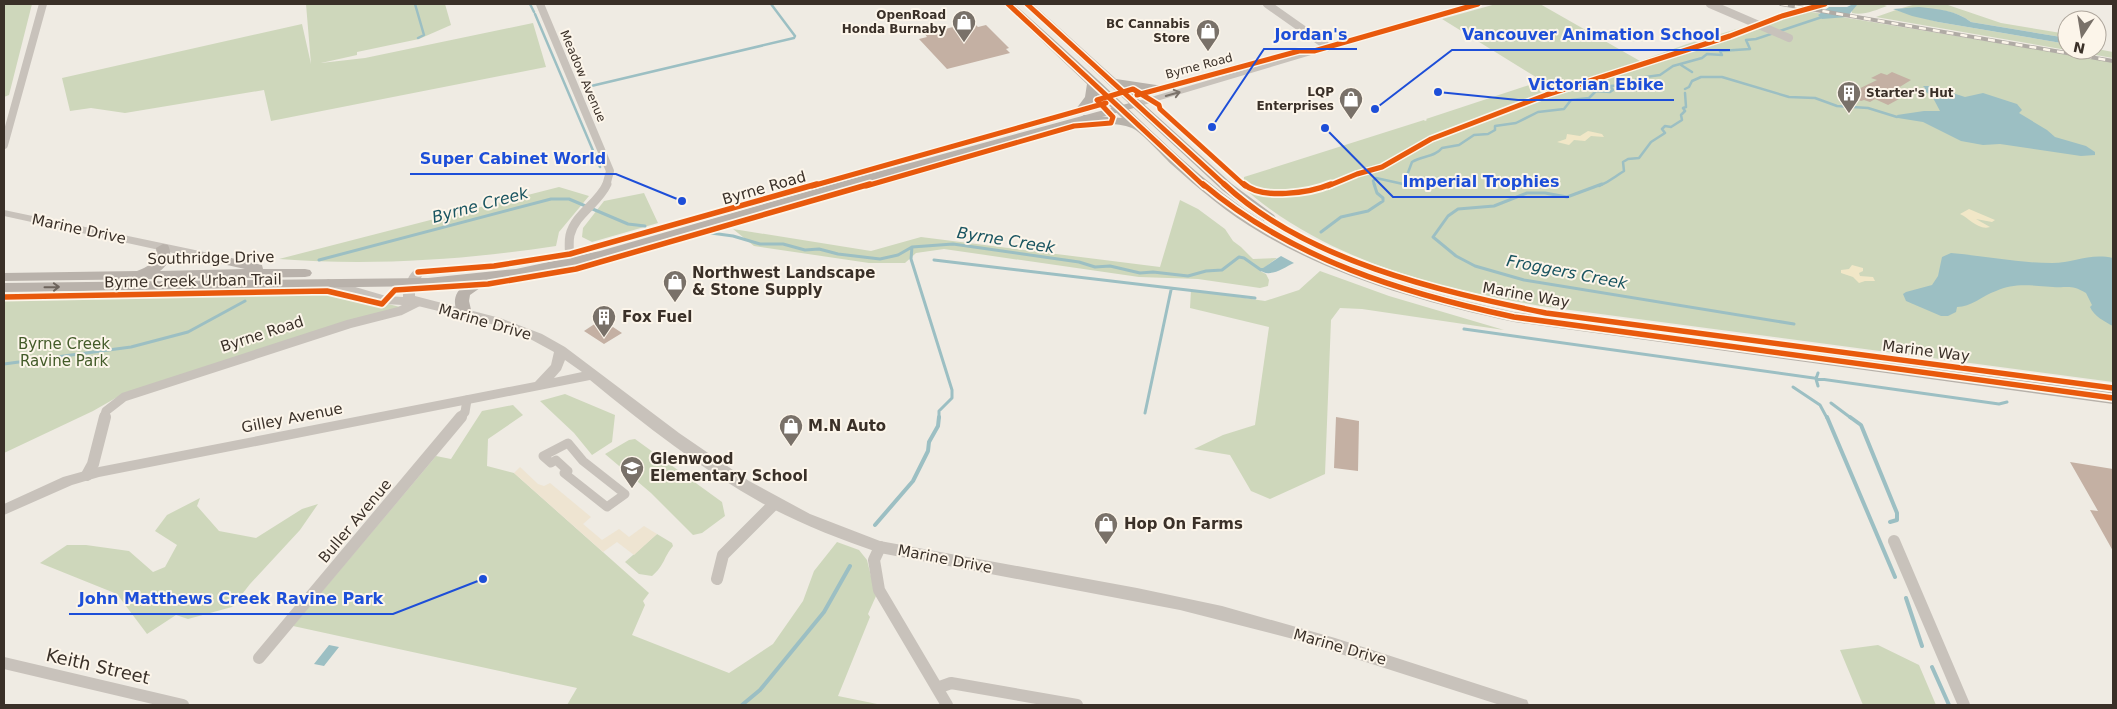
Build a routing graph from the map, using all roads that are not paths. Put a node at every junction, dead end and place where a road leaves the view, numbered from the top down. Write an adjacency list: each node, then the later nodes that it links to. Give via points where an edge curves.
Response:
1 (44, 4): 18 (street)
2 (540, 4): 22 (street, Meadow Avenue, via 610,171 609,182 571,232)
3 (1008, 4): 11 (main road, Marine Way)
4 (1027, 4): 12 (main road, Marine Way)
5 (1267, 4): 9 (street)
6 (1478, 4): 9 (street, Byrne Road)
7 (1710, 4): 8 (street)
8 (1790, 38)
9 (1328, 47): 10 (street, Byrne Road)
10 (1314, 51): 13 (street, Byrne Road, via 1299,51); 14 (street, Byrne Road, one-way to 10)
11 (1093, 82): 15 (main road, Marine Way); 16 (main road, via 1091,98)
12 (1111, 82): 13 (main road); 14 (main road, Marine Way)
13 (1159, 89): 14 (street, Byrne Road)
14 (1133, 101): 15 (main road, Byrne Road); 35 (main road, Marine Way, via 1249,205 1281,226 1352,260 1423,285 1546,313)
15 (1116, 105): 16 (main road, Byrne Road); 17 (main road, Marine Way)
16 (1083, 114): 17 (main road); 22 (main road, Byrne Road, via 847,178)
17 (1137, 125): 36 (main road, Marine Way, via 1235,210 1324,259 1424,296 1486,312 1576,327)
18 (4, 145)
19 (4, 213): 20 (street, Marine Drive)
20 (162, 248): 21 (street, Marine Drive); 24 (main road, via 162,261)
21 (214, 258): 23 (main road)
22 (570, 259): 26 (main road, Byrne Road); 27 (main road, Byrne Road)
23 (270, 273): 24 (main road, Southridge Drive); 26 (main road, Southridge Drive)
24 (139, 275): 25 (main road, Southridge Drive)
25 (4, 277)
26 (415, 277): 27 (main road, Byrne Road); 28 (main road, Southridge Drive); 30 (street, Marine Drive, via 408,292 409,298)
27 (488, 278): 31 (main road, via 462,294 460,303)
28 (328, 283): 29 (main road, Southridge Drive, one-way to 28); 30 (street, Marine Drive, via 386,300)
29 (4, 288)
30 (418, 302): 31 (street, Marine Drive); 39 (street, Byrne Road, via 400,312 339,327 152,386 118,400 106,411)
31 (465, 314): 32 (street, Marine Drive, via 521,330)
32 (561, 350): 33 (street, Marine Drive); 34 (street, via 557,368)
33 (591, 375): 34 (street, Gilley Avenue); 40 (street, Marine Drive, via 704,458)
34 (538, 387): 37 (street, Gilley Avenue)
35 (2113, 388)
36 (2113, 398)
37 (467, 400): 39 (street, Gilley Avenue); 45 (street, Buller Avenue, via 465,412)
38 (543, 456): 38 (street, via 568,443 584,461 625,494 607,507 564,473 568,471 556,460 551,463)
39 (87, 475): 41 (street, Gilley Avenue)
40 (775, 503): 43 (street, Marine Drive); 44 (street, via 723,555)
41 (4, 510)
42 (1894, 541): 52 (street)
43 (880, 547): 47 (street, via 874,560 879,590); 51 (street, Marine Drive, via 1221,613 1400,665)
44 (717, 579)
45 (259, 658)
46 (4, 663): 48 (street, Keith Street)
47 (937, 688): 49 (street); 50 (street, via 951,683)
48 (183, 705)
49 (947, 705)
50 (1077, 705)
51 (1521, 705)
52 (1964, 705)

